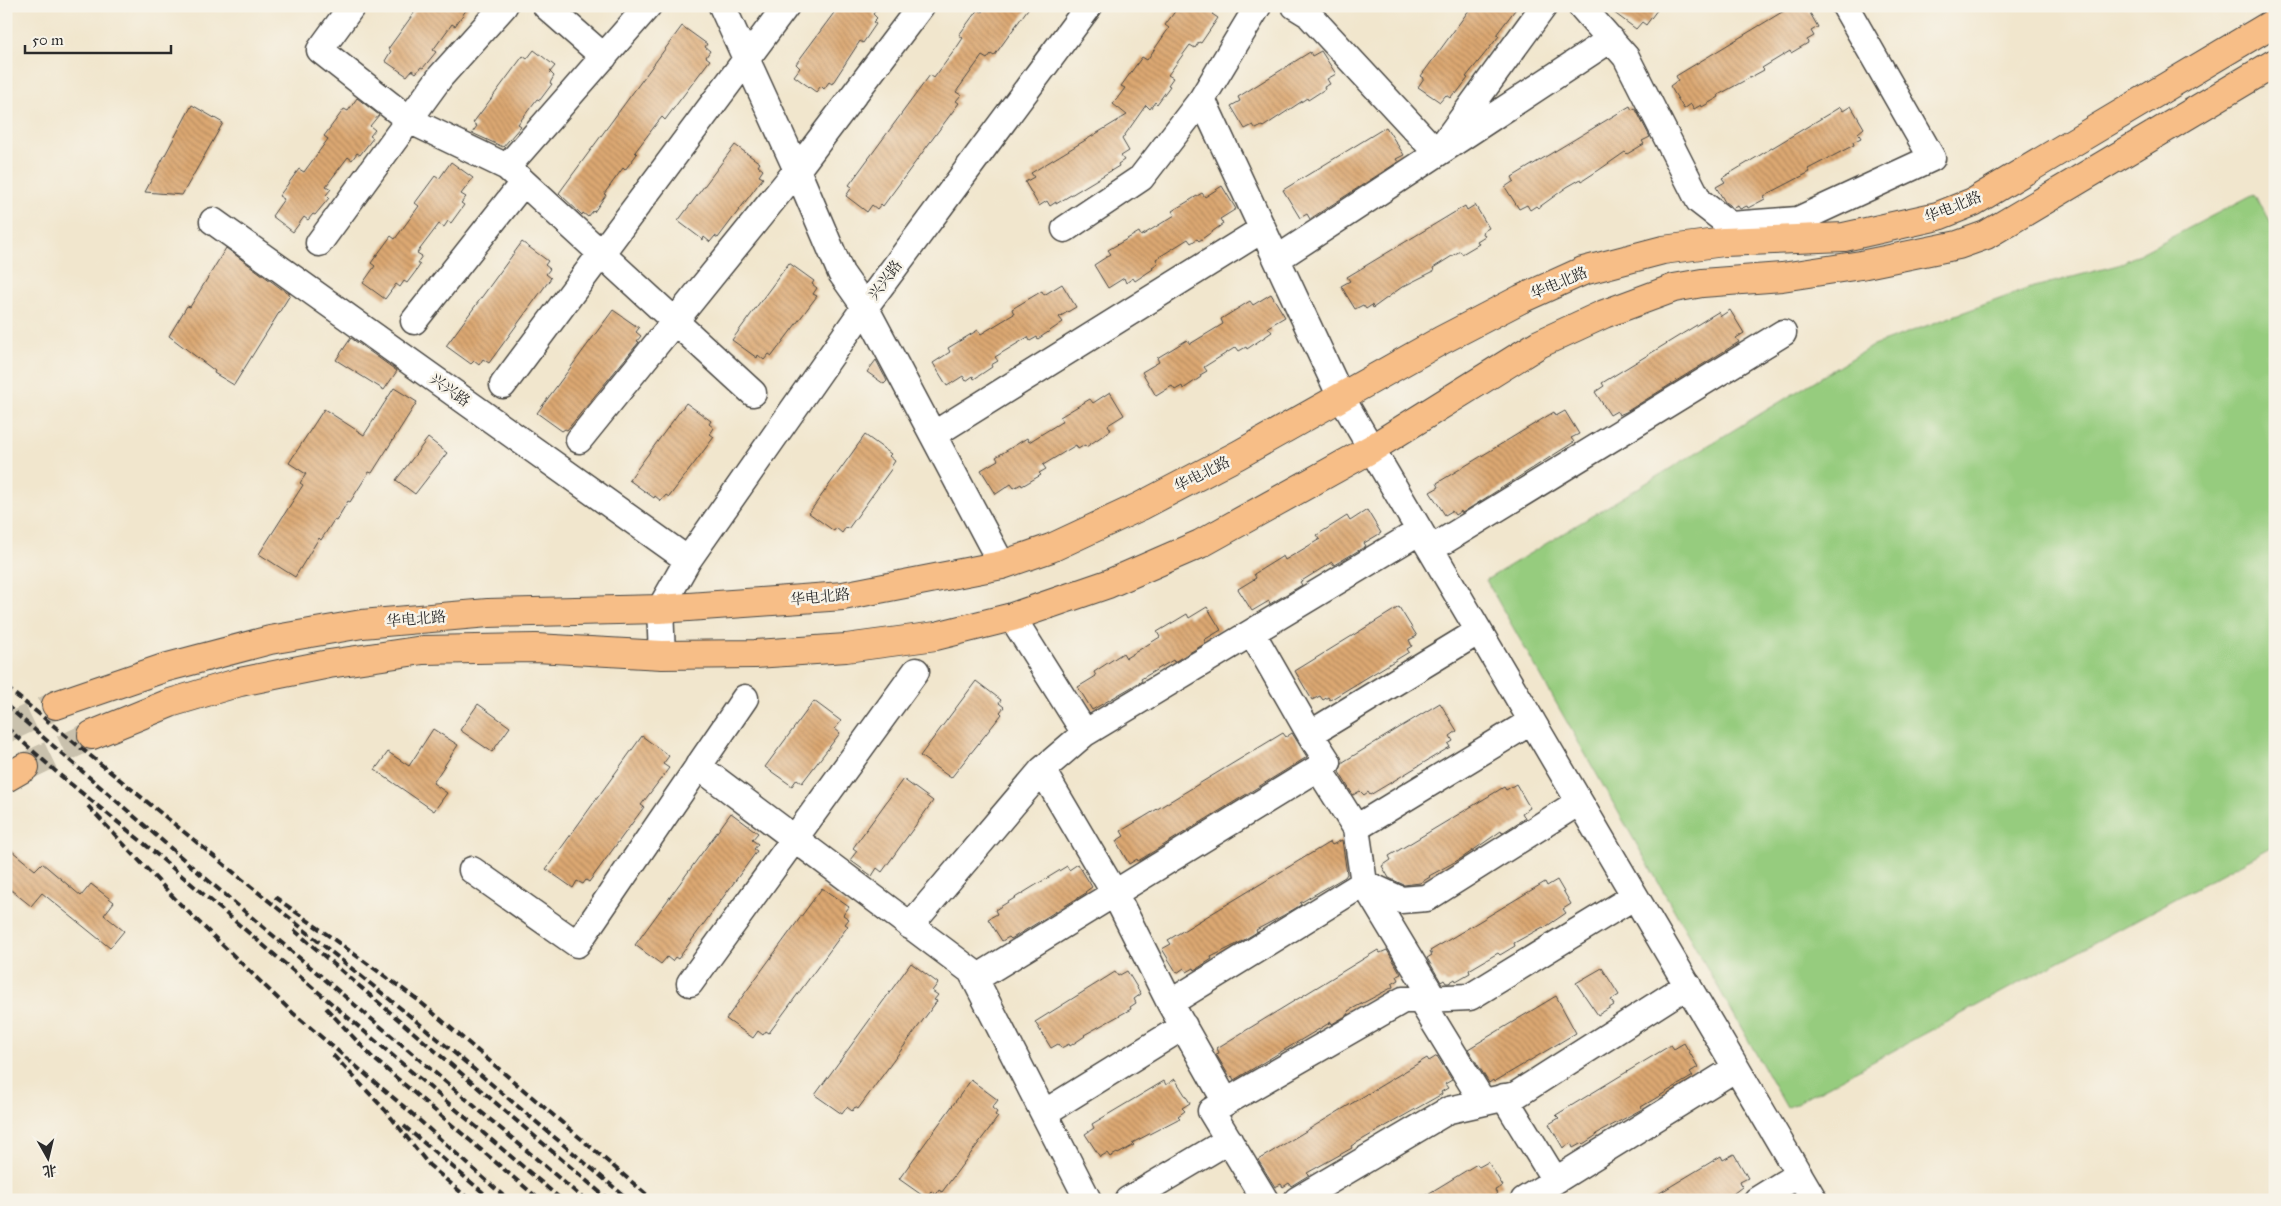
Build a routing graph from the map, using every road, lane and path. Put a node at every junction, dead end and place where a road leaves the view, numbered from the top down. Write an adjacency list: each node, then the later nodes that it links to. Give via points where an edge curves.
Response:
1 (352, 6): 20 (street, via 320,50)
2 (504, 6): 20 (street, via 441,76)
3 (546, 6): 16 (street)
4 (648, 6): 16 (street)
5 (722, 6): 17 (street)
6 (786, 6): 17 (street)
7 (921, 6): 22 (street)
8 (1089, 6): 30 (street, 兴兴路)
9 (1258, 6): 19 (street)
10 (1295, 6): 21 (street, via 1308,14)
11 (1544, 6): 21 (street)
12 (1580, 6): 15 (street)
13 (1845, 6): 15 (street, via 1932,158 1798,220 1730,225 1699,201 1626,57)
14 (2275, 22): 36 (main road, 华电北路, via 1973,202 1921,220 1844,237 1724,242 1672,249 1583,271 1512,304)
15 (1611, 40): 21 (street)
16 (604, 57): 23 (street)
17 (747, 61): 22 (street); 28 (street)
18 (2275, 63): 39 (main road, via 1986,235 1958,245 1880,262 1782,277 1674,288 1604,314 1539,344)
19 (1202, 99): 25 (street, via 1141,178); 26 (street)
20 (410, 120): 23 (street); 27 (street)
21 (1436, 153): 29 (street)
22 (797, 170): 30 (street, via 842,272); 32 (street)
23 (515, 175): 28 (street); 31 (street)
24 (213, 221): 41 (street, 兴兴路)
25 (1065, 229)
26 (1263, 229): 29 (street); 37 (street)
27 (319, 243)
28 (601, 255): 32 (street); 34 (street)
29 (1277, 259): 36 (street)
30 (864, 307): 37 (street); 41 (street, 兴兴路)
31 (414, 321)
32 (674, 322): 35 (street); 38 (street)
33 (1783, 333): 40 (street)
34 (503, 385)
35 (752, 393)
36 (1341, 397): 39 (street); 42 (main road, 华电北路, via 1140,506 1050,548)
37 (933, 436): 42 (street)
38 (579, 440)
39 (1371, 449): 40 (street); 44 (main road, via 1200,544 1108,584)
40 (1426, 540): 45 (street); 46 (street)
41 (688, 560): 43 (street, 兴兴路)
42 (1002, 566): 43 (main road, 华电北路, via 843,596)
43 (660, 609): 47 (street); 50 (main road, 华电北路, via 488,613 362,624 270,640 164,668)
44 (1012, 617): 47 (main road, via 936,636 846,648 755,654); 52 (street)
45 (1479, 631): 51 (street); 53 (street)
46 (1252, 633): 52 (street); 53 (street)
47 (662, 655): 54 (main road, via 536,648 423,650 240,682 170,703)
48 (916, 671): 60 (street)
49 (745, 698): 55 (street)
50 (56, 705)
51 (1532, 721): 58 (street); 59 (street)
52 (1085, 733): 57 (street)
53 (1310, 734): 56 (street, via 1328,762)
54 (92, 735)
55 (698, 766): 60 (street); 61 (street, via 577,944)
56 (1318, 768): 59 (street); 63 (street)
57 (1042, 770): 63 (street); 65 (street)
58 (1579, 802): 62 (street, via 1427,898 1401,900); 64 (street)
59 (1356, 828): 62 (street)
60 (795, 839): 65 (street); 67 (street)
61 (472, 870)
62 (1364, 883): 69 (street); 70 (street)
63 (1114, 892): 66 (street); 70 (street)
64 (1635, 896): 68 (street); 69 (street, via 1470,997)
65 (910, 926): 66 (street, via 972,971)
66 (975, 979): 75 (street)
67 (690, 983)
68 (1688, 985): 72 (street); 73 (street, via 1516,1095)
69 (1427, 999): 73 (street); 74 (street, via 1404,1000)
70 (1170, 1003): 71 (street)
71 (1184, 1026): 74 (street); 75 (street)
72 (1736, 1068): 77 (street); 78 (street)
73 (1493, 1100): 78 (street); 82 (street, via 1449,1110)
74 (1226, 1102): 76 (street, via 1211,1111)
75 (1044, 1112): 79 (street)
76 (1229, 1140): 80 (street); 81 (street)
77 (1799, 1174): 84 (street); 85 (street)
78 (1555, 1180): 83 (street)
79 (1088, 1200)
80 (1128, 1200)
81 (1265, 1200)
82 (1298, 1200)
83 (1524, 1200)
84 (1757, 1200)
85 (1814, 1200)

